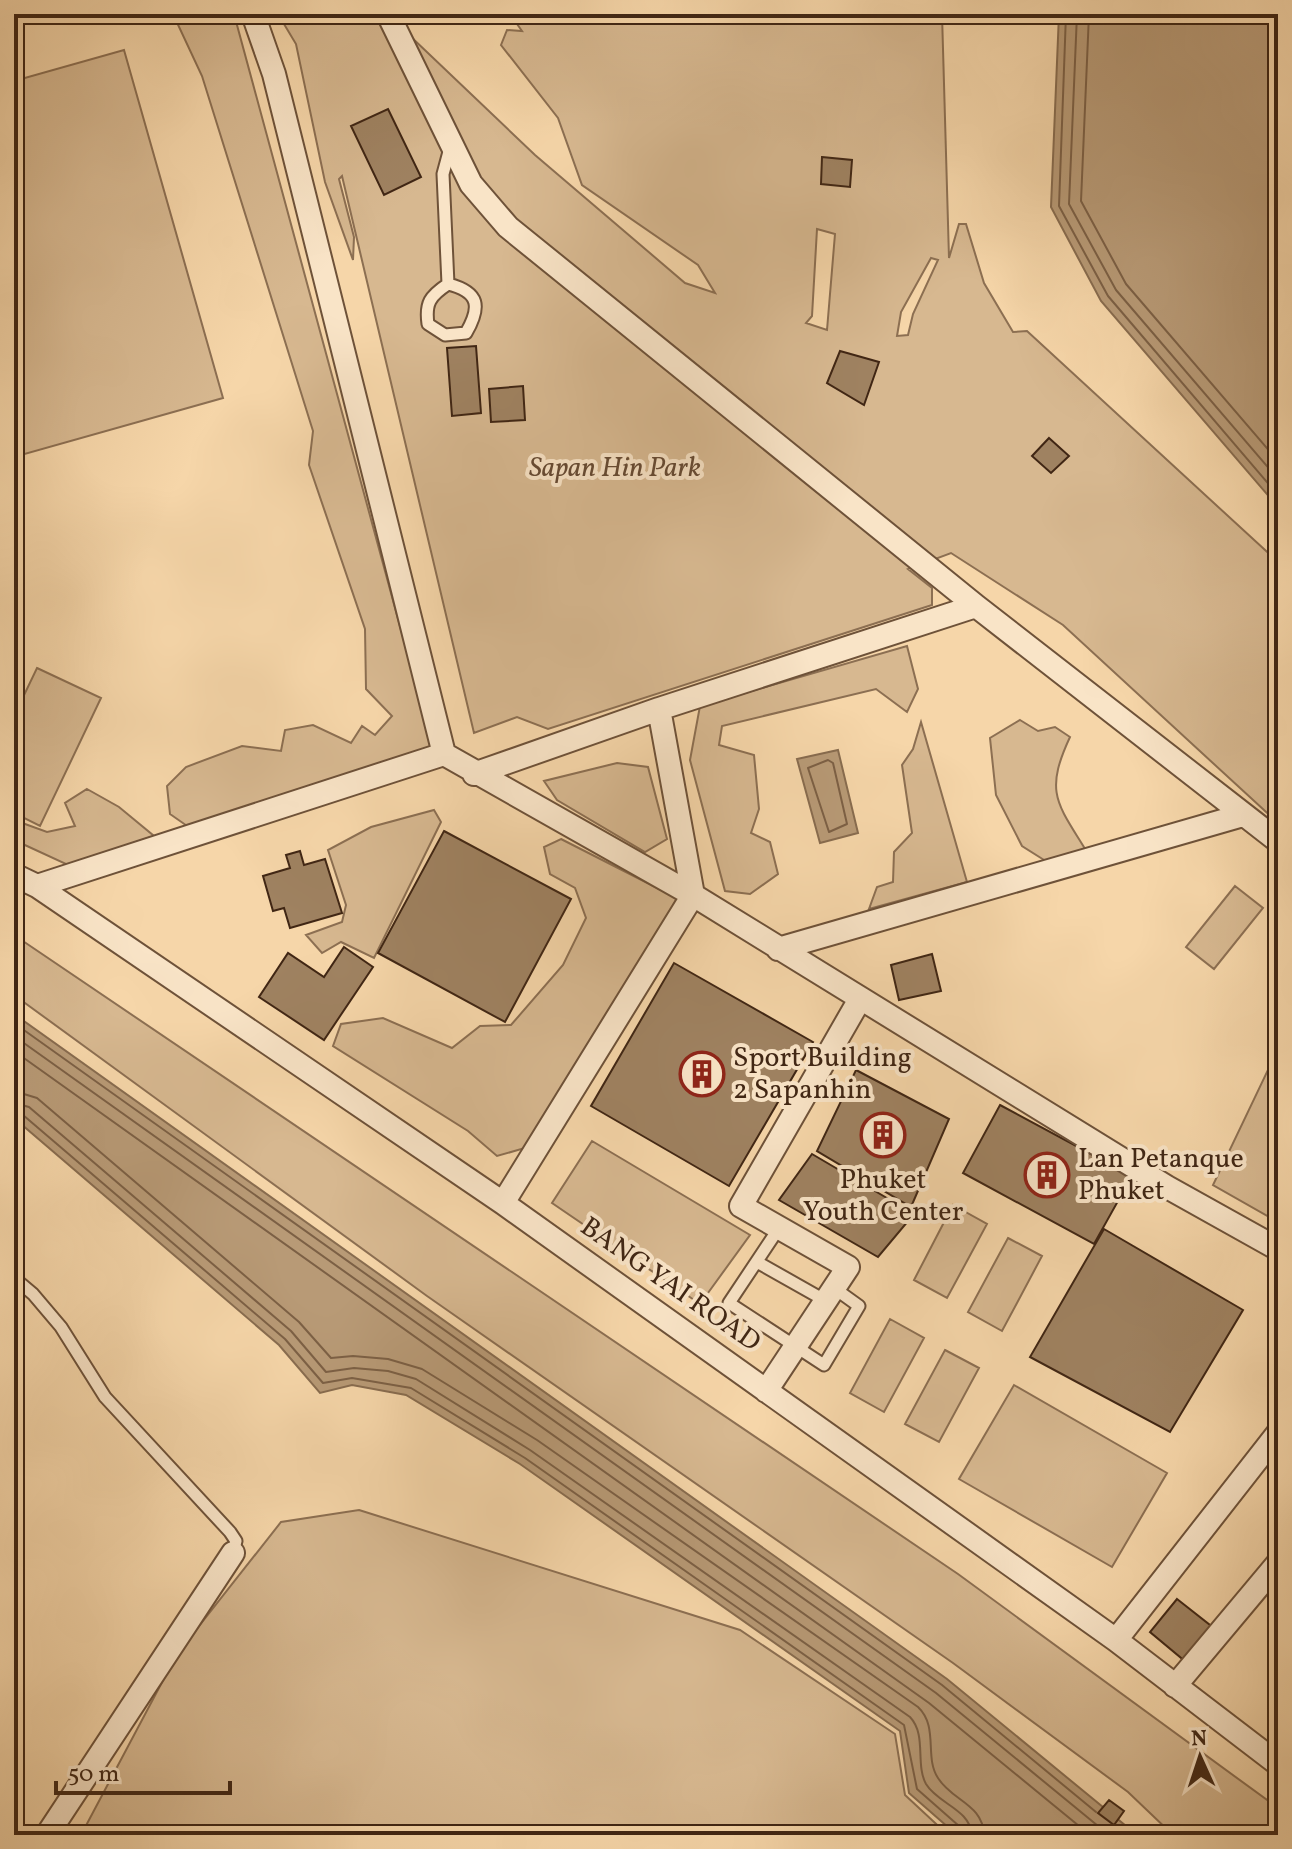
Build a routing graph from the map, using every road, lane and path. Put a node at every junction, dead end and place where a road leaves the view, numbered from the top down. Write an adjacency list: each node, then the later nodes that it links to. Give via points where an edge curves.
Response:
1 (253, 14): 7 (street, via 274,74)
2 (388, 14): 3 (street)
3 (451, 143): 4 (lane, via 443,174); 5 (street, via 471,184 508,227)
4 (448, 284): 4 (lane, via 431,295 428,324 445,335 466,333 477,314 474,300 466,289)
5 (976, 606): 6 (street); 9 (street)
6 (659, 709): 8 (street); 13 (street)
7 (444, 754): 8 (street); 12 (street)
8 (474, 774): 13 (street)
9 (1243, 815): 10 (street); 14 (street)
10 (1278, 841)
11 (14, 875): 12 (street, BANG YAI ROAD)
12 (37, 886): 16 (street, BANG YAI ROAD)
13 (693, 895): 14 (street); 16 (street)
14 (778, 949): 15 (street)
15 (860, 999): 17 (street, via 741,1206); 18 (street)
16 (503, 1203): 23 (street, BANG YAI ROAD)
17 (779, 1228): 19 (lane); 21 (street, via 848,1267)
18 (1278, 1249)
19 (757, 1262): 21 (lane); 22 (lane, via 729,1303)
20 (14, 1278): 25 (lane, via 61,1327 105,1397 230,1532 236,1541)
21 (830, 1294): 22 (street); 22 (lane, via 859,1306 824,1365)
22 (795, 1347): 23 (street)
23 (766, 1391): 27 (street, BANG YAI ROAD)
24 (1278, 1433): 27 (street)
25 (233, 1553): 30 (street)
26 (1278, 1563): 28 (street)
27 (1116, 1640): 28 (street, BANG YAI ROAD)
28 (1175, 1686): 29 (street, BANG YAI ROAD)
29 (1278, 1764)
30 (47, 1835)

